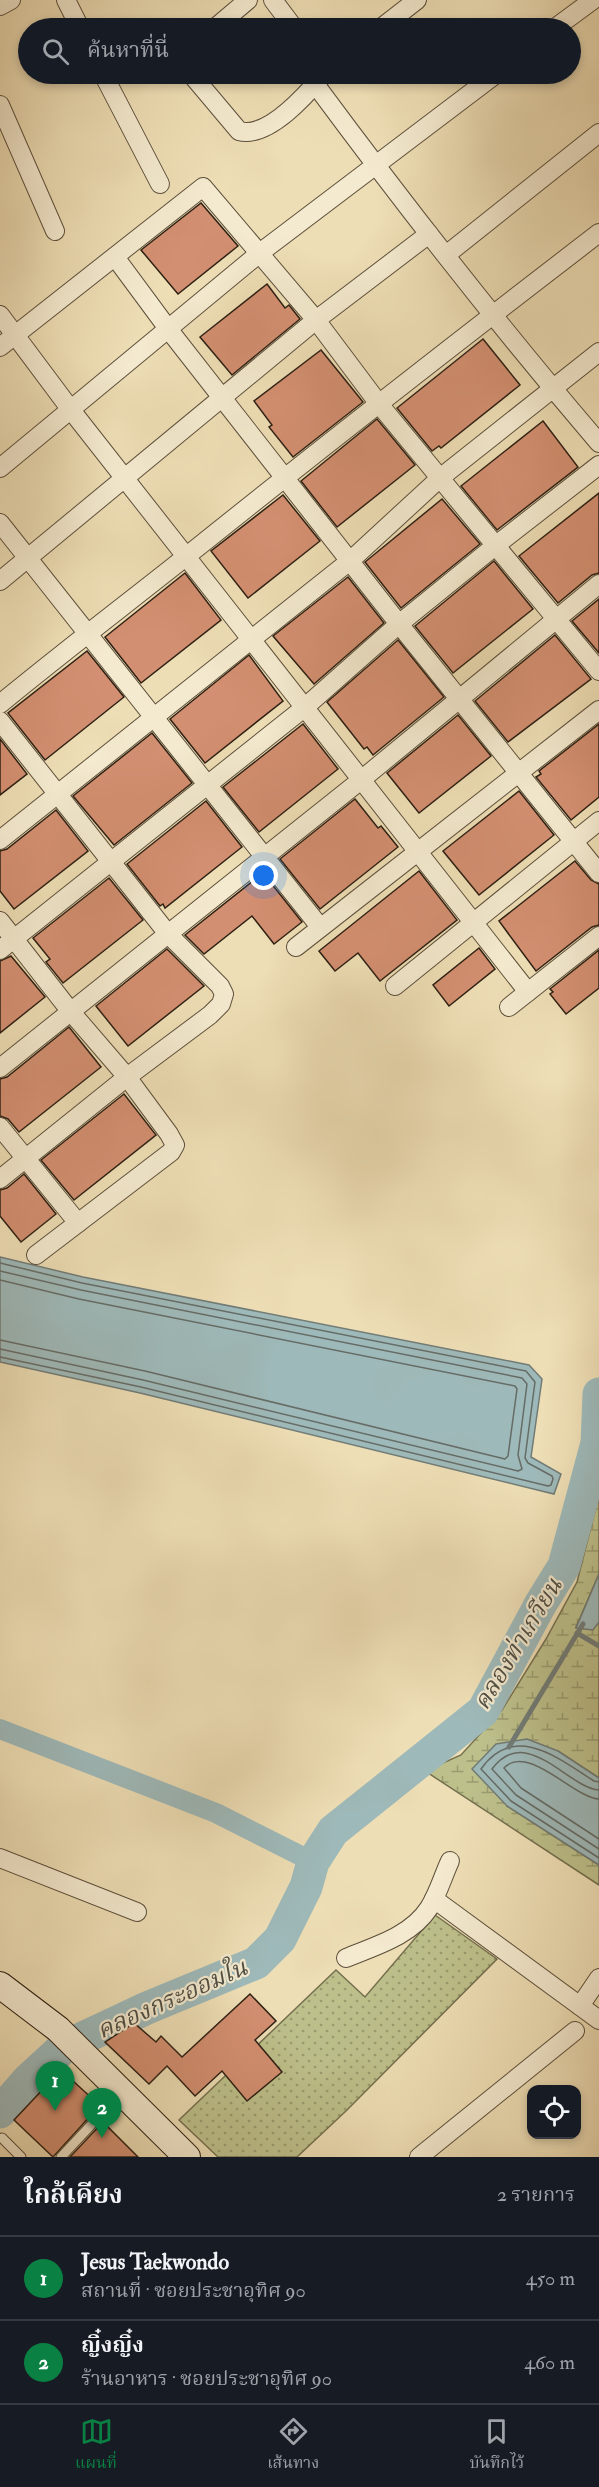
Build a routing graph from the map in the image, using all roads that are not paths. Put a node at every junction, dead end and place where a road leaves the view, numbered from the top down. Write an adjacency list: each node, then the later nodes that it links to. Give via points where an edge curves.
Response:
1 (11, 0): 7 (street)
2 (66, 0): 8 (street)
3 (248, 0): 9 (street)
4 (273, 0): 10 (street)
5 (417, 0): 11 (street)
6 (593, 0): 12 (street)
7 (0, 6)
8 (75, 18)
9 (227, 18)
10 (286, 18)
11 (394, 18)
12 (569, 18)
13 (108, 84): 21 (street)
14 (199, 84): 15 (street, via 239,131 247,133 278,119)
15 (315, 84)
16 (323, 84): 20 (street)
17 (483, 84): 20 (street)
18 (0, 105): 22 (street)
19 (599, 133): 26 (street)
20 (375, 165): 24 (street); 25 (street)
21 (160, 184)
22 (56, 231)
23 (599, 233): 29 (street)
24 (429, 234): 26 (street); 30 (street)
25 (261, 252): 27 (street, via 203,187); 30 (street); 31 (street)
26 (446, 255): 29 (street)
27 (115, 257): 31 (street); 32 (street)
28 (0, 315): 32 (street)
29 (492, 315): 34 (street); 36 (street)
30 (316, 320): 35 (street); 36 (street)
31 (169, 330): 35 (street); 37 (street)
32 (7, 341): 37 (street)
33 (599, 352): 34 (street)
34 (552, 388): 38 (street); 43 (street)
35 (222, 396): 41 (street); 42 (street)
36 (379, 404): 41 (street); 43 (street)
37 (71, 410): 40 (street); 42 (street)
38 (599, 443)
39 (599, 465): 45 (street)
40 (0, 468)
41 (285, 476): 46 (street); 48 (street)
42 (127, 478): 46 (street); 47 (street)
43 (440, 478): 45 (street); 48 (street)
44 (0, 523): 47 (street)
45 (495, 546): 51 (street); 52 (street)
46 (187, 556): 53 (street); 54 (street)
47 (28, 559): 49 (street); 53 (street)
48 (351, 560): 52 (street); 54 (street)
49 (0, 581)
50 (599, 584): 51 (street)
51 (556, 618): 55 (street); 56 (street)
52 (399, 624): 56 (street); 58 (street)
53 (88, 632): 57 (street); 60 (street)
54 (251, 640): 58 (street); 60 (street)
55 (599, 671)
56 (460, 697): 62 (street); 63 (street)
57 (0, 704)
58 (304, 708): 63 (street); 64 (street)
59 (599, 710): 62 (street)
60 (155, 717): 64 (street); 65 (street)
61 (0, 722): 65 (street)
62 (519, 773): 68 (street); 69 (street)
63 (361, 780): 69 (street); 70 (street)
64 (206, 785): 70 (street); 71 (street)
65 (57, 794): 67 (street); 71 (street)
66 (599, 821): 68 (street)
67 (0, 840)
68 (574, 841): 72 (street); 74 (street)
69 (417, 852): 74 (street); 75 (street)
70 (263, 857): 75 (street); 76 (street)
71 (111, 862): 76 (street); 78 (street)
72 (599, 873)
73 (0, 921): 78 (street)
74 (474, 922): 80 (street); 81 (street)
75 (320, 927): 79 (street)
76 (168, 934): 83 (street); 85 (street, via 224,994 221,1004 210,1015)
77 (599, 936): 81 (street)
78 (7, 945): 83 (street)
79 (296, 947)
80 (395, 986)
81 (528, 992): 82 (street)
82 (509, 1007)
83 (71, 1012): 84 (street); 85 (street)
84 (0, 1068)
85 (128, 1077): 87 (street); 89 (street, via 175,1145)
86 (0, 1127): 87 (street)
87 (27, 1158): 88 (street); 89 (street)
88 (0, 1179)
89 (78, 1223): 90 (street)
90 (36, 1255)
91 (0, 1858): 94 (street)
92 (450, 1861): 93 (street)
93 (434, 1899): 95 (street, via 412,1927); 98 (street)
94 (137, 1912)
95 (346, 1958)
96 (599, 1978): 98 (street)
97 (0, 1985): 101 (street, via 58,2029)
98 (580, 2006): 99 (street)
99 (599, 2020)
100 (575, 2031): 106 (street)
101 (121, 2092): 104 (lane); 105 (street)
102 (2, 2138): 103 (lane)
103 (21, 2157)
104 (61, 2157)
105 (187, 2157)
106 (419, 2157)

